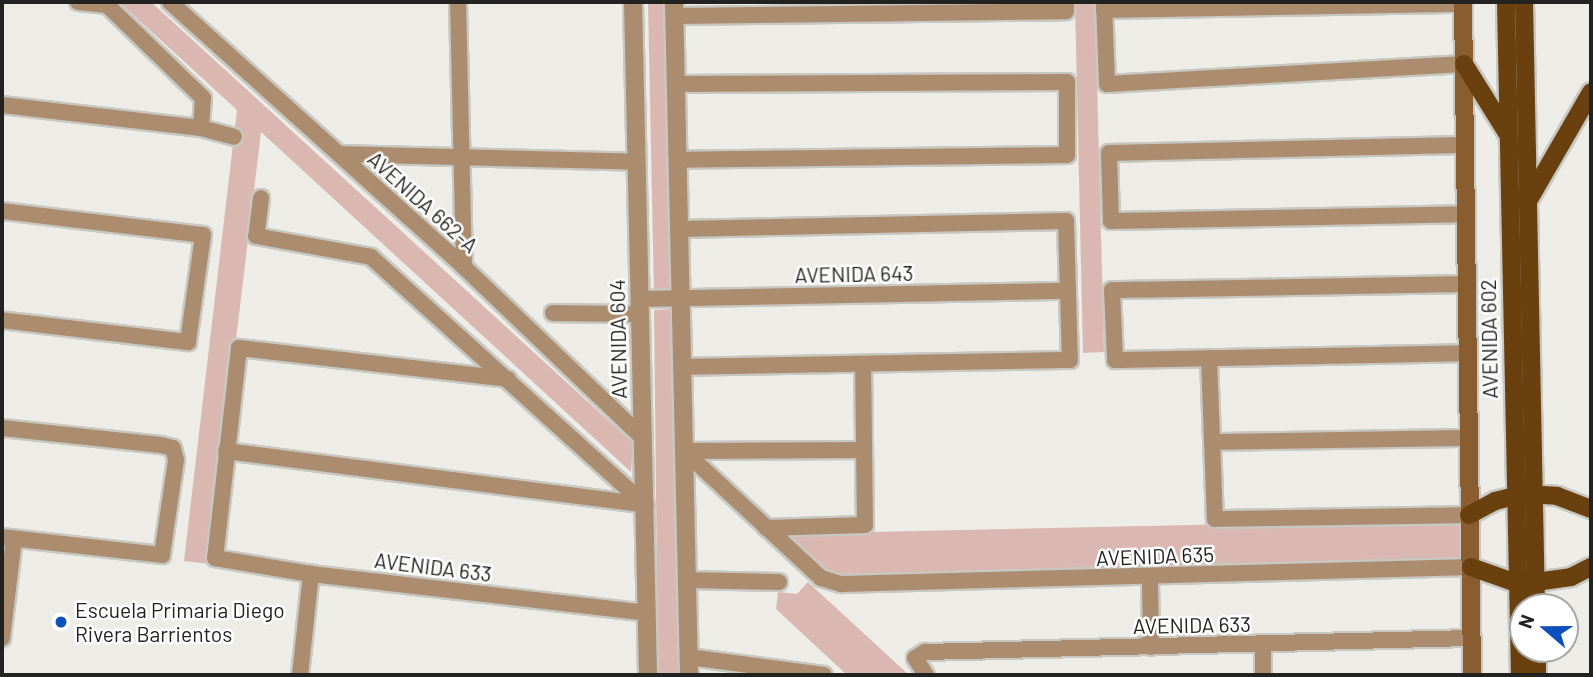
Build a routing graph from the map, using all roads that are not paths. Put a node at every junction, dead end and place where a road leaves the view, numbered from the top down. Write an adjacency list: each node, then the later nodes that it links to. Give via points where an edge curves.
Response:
1 (78, 2): 15 (street, via 107,5 203,98)
2 (170, 2): 19 (street, AVENIDA 662-A)
3 (458, 2): 20 (street)
4 (633, 2): 22 (street, AVENIDA 604)
5 (1506, 2): 16 (main road, AVENIDA 602)
6 (1524, 2): 24 (main road, AVENIDA 602)
7 (1463, 3): 9 (street); 11 (main road, AVENIDA 602)
8 (1066, 6): 10 (street)
9 (1104, 6): 11 (street, via 1107,84)
10 (674, 9): 12 (street)
11 (1464, 64): 16 (main road); 18 (main road, AVENIDA 602)
12 (676, 84): 21 (street); 21 (street, via 1067,82 1067,155)
13 (1591, 92): 24 (main road)
14 (2, 104): 15 (street)
15 (201, 128): 17 (street)
16 (1508, 134): 48 (main road, AVENIDA 602)
17 (234, 137)
18 (1463, 145): 26 (main road, AVENIDA 602); 26 (street, via 1109,153 1111,221)
19 (339, 154): 20 (street); 28 (street, AVENIDA 662-A)
20 (461, 157): 22 (street); 28 (street)
21 (677, 160): 27 (street)
22 (637, 162): 32 (street, AVENIDA 604)
23 (261, 198): 39 (street, via 256,236 370,257)
24 (1527, 203): 47 (main road, AVENIDA 602)
25 (2, 211): 34 (street, via 203,235 188,342)
26 (1463, 214): 29 (main road, AVENIDA 602)
27 (679, 229): 30 (street, via 1066,222); 31 (street)
28 (464, 267): 41 (street, AVENIDA 662-A)
29 (1465, 284): 35 (main road, AVENIDA 602); 36 (street, via 1112,290 1115,360)
30 (1068, 291): 31 (street, AVENIDA 643); 37 (street, via 1070,360)
31 (681, 298): 32 (street, AVENIDA 643); 38 (street)
32 (640, 306): 33 (street, AVENIDA 643); 41 (street, AVENIDA 604)
33 (553, 313)
34 (2, 320)
35 (1468, 353): 36 (street); 42 (main road, AVENIDA 602)
36 (1209, 358): 43 (street)
37 (863, 364): 38 (street); 44 (street)
38 (682, 368): 46 (street)
39 (508, 379): 45 (street, via 239,348); 49 (street)
40 (2, 428): 53 (street, via 173,448 163,555)
41 (643, 438): 49 (street, AVENIDA 604)
42 (1469, 438): 43 (street); 51 (main road, AVENIDA 602)
43 (1213, 442): 51 (street, via 1215,519)
44 (864, 450): 46 (street); 52 (street, via 866,520 861,527)
45 (226, 451): 49 (street); 56 (street, AVENIDA 633, via 215,558)
46 (684, 451): 52 (street); 58 (street)
47 (1533, 494): 48 (main road); 50 (main road, via 1571,499); 61 (main road, AVENIDA 602)
48 (1515, 495): 51 (main road); 59 (main road, AVENIDA 602)
49 (645, 505): 63 (street, AVENIDA 604)
50 (1591, 509)
51 (1469, 515): 54 (main road, AVENIDA 602)
52 (766, 528): 57 (street, AVENIDA 635, via 821,578 841,584)
53 (8, 538): 64 (street)
54 (1471, 567): 57 (street, AVENIDA 635); 59 (main road); 65 (main road, AVENIDA 602)
55 (1591, 567): 61 (main road, via 1571,577)
56 (311, 574): 63 (street, AVENIDA 633); 70 (street)
57 (1150, 579): 67 (street)
58 (687, 580): 60 (street); 68 (street)
59 (1517, 581): 61 (main road); 75 (main road, AVENIDA 602)
60 (779, 582)
61 (1536, 582): 62 (main road, AVENIDA 602)
62 (1536, 593)
63 (647, 613): 71 (street, AVENIDA 604)
64 (2, 638)
65 (1471, 638): 66 (street, AVENIDA 633); 74 (main road, AVENIDA 602)
66 (1263, 644): 67 (street, AVENIDA 633); 73 (street)
67 (1151, 647): 72 (street, AVENIDA 633, via 925,652 915,657)
68 (689, 666): 69 (street)
69 (822, 674)
70 (300, 675)
71 (648, 675)
72 (926, 675)
73 (1263, 675)
74 (1472, 675)
75 (1520, 675)

